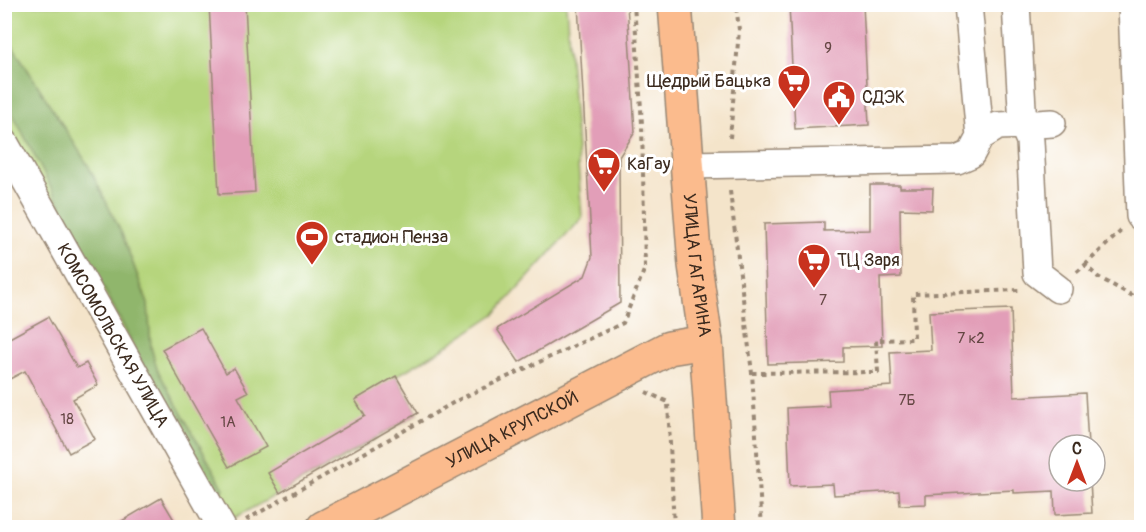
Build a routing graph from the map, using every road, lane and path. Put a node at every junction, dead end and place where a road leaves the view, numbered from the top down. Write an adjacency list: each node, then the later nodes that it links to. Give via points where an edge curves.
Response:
1 (634, 4): 20 (path, via 645,268 623,323 460,399)
2 (675, 4): 11 (main road, УЛИЦА ГАГАРИНА)
3 (736, 4): 12 (path, via 739,30)
4 (968, 4): 9 (street)
5 (1016, 4): 8 (street)
6 (1132, 4): 13 (street)
7 (1052, 123): 8 (street)
8 (1023, 126): 9 (street, via 998,126); 15 (street, via 1030,141 1036,273)
9 (980, 136): 12 (street, via 971,154 957,160)
10 (4, 142): 20 (street, КОМСОМОЛЬСКАЯ УЛИЦА)
11 (688, 165): 12 (street); 17 (main road, УЛИЦА ГАГАРИНА, via 695,265)
12 (727, 165): 18 (path)
13 (1140, 216): 14 (path)
14 (1085, 265): 15 (path); 16 (path, via 1098,277)
15 (1058, 289): 18 (path, via 913,294 914,339 876,340 878,372)
16 (1142, 301)
17 (706, 342): 21 (main road, УЛИЦА КРУПСКОЙ, via 669,348); 23 (main road, УЛИЦА ГАГАРИНА)
18 (752, 373): 24 (path)
19 (639, 389): 22 (path, via 668,402)
20 (232, 525)
21 (323, 528)
22 (674, 528)
23 (720, 528)
24 (762, 528)

